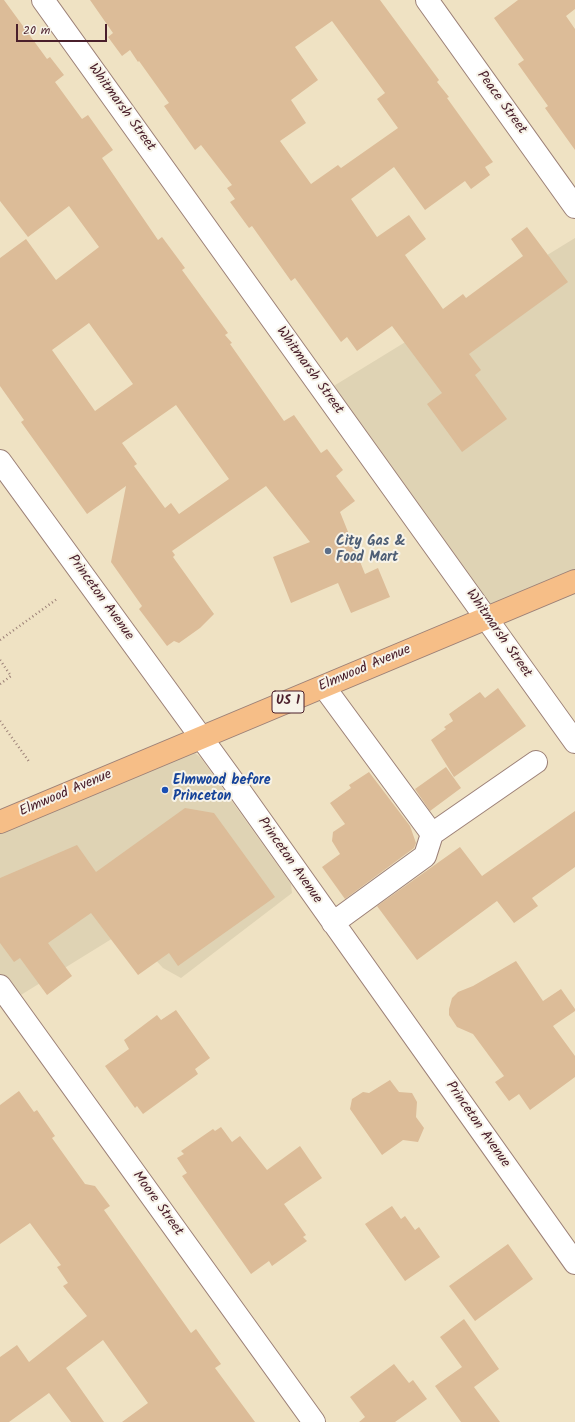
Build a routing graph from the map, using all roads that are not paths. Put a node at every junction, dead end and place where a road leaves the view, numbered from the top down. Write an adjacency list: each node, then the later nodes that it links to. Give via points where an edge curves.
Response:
1 (43, 0): 6 (street, Whitmarsh Street)
2 (427, 0): 3 (street, Peace Street)
3 (575, 206)
4 (0, 461): 8 (street, Princeton Avenue)
5 (575, 581): 6 (main road, Elmwood Avenue / US 1)
6 (486, 618): 7 (main road, Elmwood Avenue / US 1); 9 (street, Whitmarsh Street)
7 (324, 687): 8 (main road, Elmwood Avenue / US 1); 12 (street)
8 (202, 738): 11 (main road, Elmwood Avenue / US 1); 13 (street, Princeton Avenue)
9 (575, 742)
10 (536, 762): 12 (street)
11 (0, 822)
12 (432, 834): 13 (street, via 425,856)
13 (333, 923): 15 (street, Princeton Avenue)
14 (0, 986): 16 (street, Moore Street)
15 (575, 1263)
16 (314, 1422)

